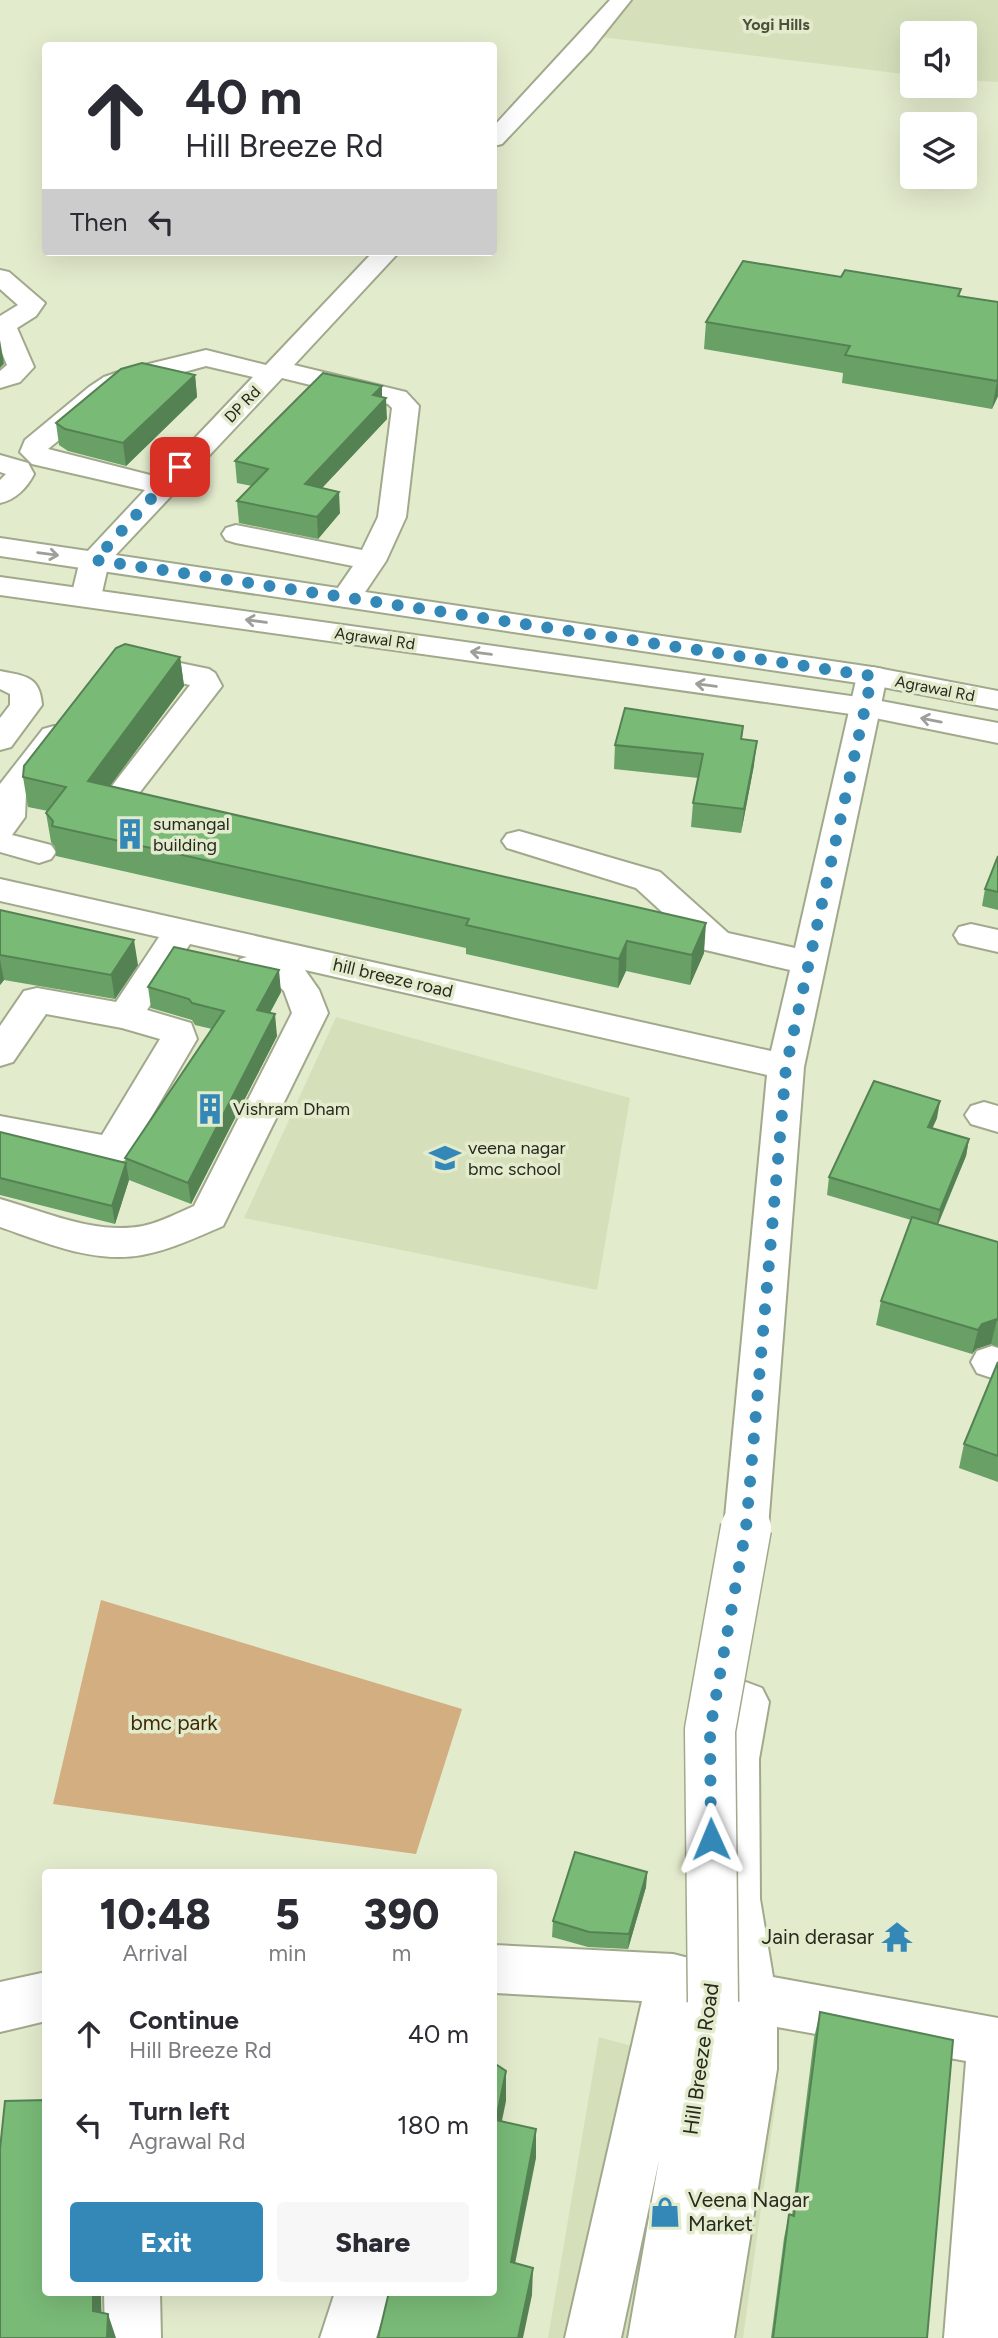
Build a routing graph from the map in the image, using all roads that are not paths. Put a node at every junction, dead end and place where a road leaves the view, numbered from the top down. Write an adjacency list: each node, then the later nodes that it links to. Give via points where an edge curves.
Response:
1 (621, 0): 2 (street)
2 (583, 45): 3 (street); 4 (street)
3 (606, 48)
4 (497, 136)
5 (383, 256): 7 (street, DP Rd)
6 (0, 277): 8 (street, via 32,303 3,325 21,367)
7 (274, 371): 10 (street, DP Rd); 10 (street, via 206,358 133,376 98,393 35,446 34,452 41,458); 15 (street, via 397,398 406,406 391,517)
8 (0, 380)
9 (0, 463): 11 (street, via 20,474)
10 (162, 486): 14 (street, DP Rd)
11 (0, 495)
12 (236, 534): 15 (street)
13 (0, 547): 14 (street, Agrawal Rd, one-way to 14)
14 (95, 560): 17 (street, DP Rd); 18 (street, Agrawal Rd)
15 (371, 561): 18 (street)
16 (0, 586): 17 (street, Agrawal Rd)
17 (86, 597): 21 (street, Agrawal Rd, one-way to 17)
18 (346, 598): 21 (street, Agrawal Rd)
19 (107, 667): 26 (street, via 126,660 204,680 202,694 124,791 122,801 129,808)
20 (0, 680): 25 (street, via 26,691 26,705)
21 (869, 691): 22 (street, Agrawal Rd); 24 (street, Agrawal Rd, one-way to 21); 36 (street, Hill Breeze Road)
22 (998, 700)
23 (74, 709): 27 (street, via 10,793 8,817)
24 (998, 733)
25 (0, 740)
26 (182, 820)
27 (0, 828)
28 (519, 841): 35 (street, via 648,880)
29 (0, 842): 30 (street)
30 (39, 852)
31 (0, 890): 34 (street, hill breeze road)
32 (0, 910): 34 (street)
33 (624, 920): 35 (street)
34 (175, 939): 37 (street); 39 (street, hill breeze road); 41 (street, via 294,977 310,1013 209,1216 134,1242 107,1243)
35 (717, 942): 36 (street)
36 (809, 962): 39 (street, Hill Breeze Road)
37 (125, 1016): 38 (street, via 37,1000); 40 (street, via 178,1032 178,1039 112,1150)
38 (0, 1053)
39 (786, 1067): 44 (street, Hill Breeze Road, bridge, via 746,1528 710,1730)
40 (0, 1129)
41 (0, 1213)
42 (746, 1702): 44 (street, via 735,1759 735,1899)
43 (497, 1969): 44 (street)
44 (712, 1993): 47 (street); 52 (street); 53 (street, Hill Breeze Road); 54 (street, via 751,2068)
45 (42, 1997): 46 (street)
46 (0, 2007)
47 (996, 2041): 55 (street)
48 (132, 2296): 50 (street)
49 (362, 2296): 51 (street)
50 (133, 2338)
51 (348, 2338)
52 (593, 2338)
53 (656, 2338)
54 (706, 2338)
55 (972, 2338)

